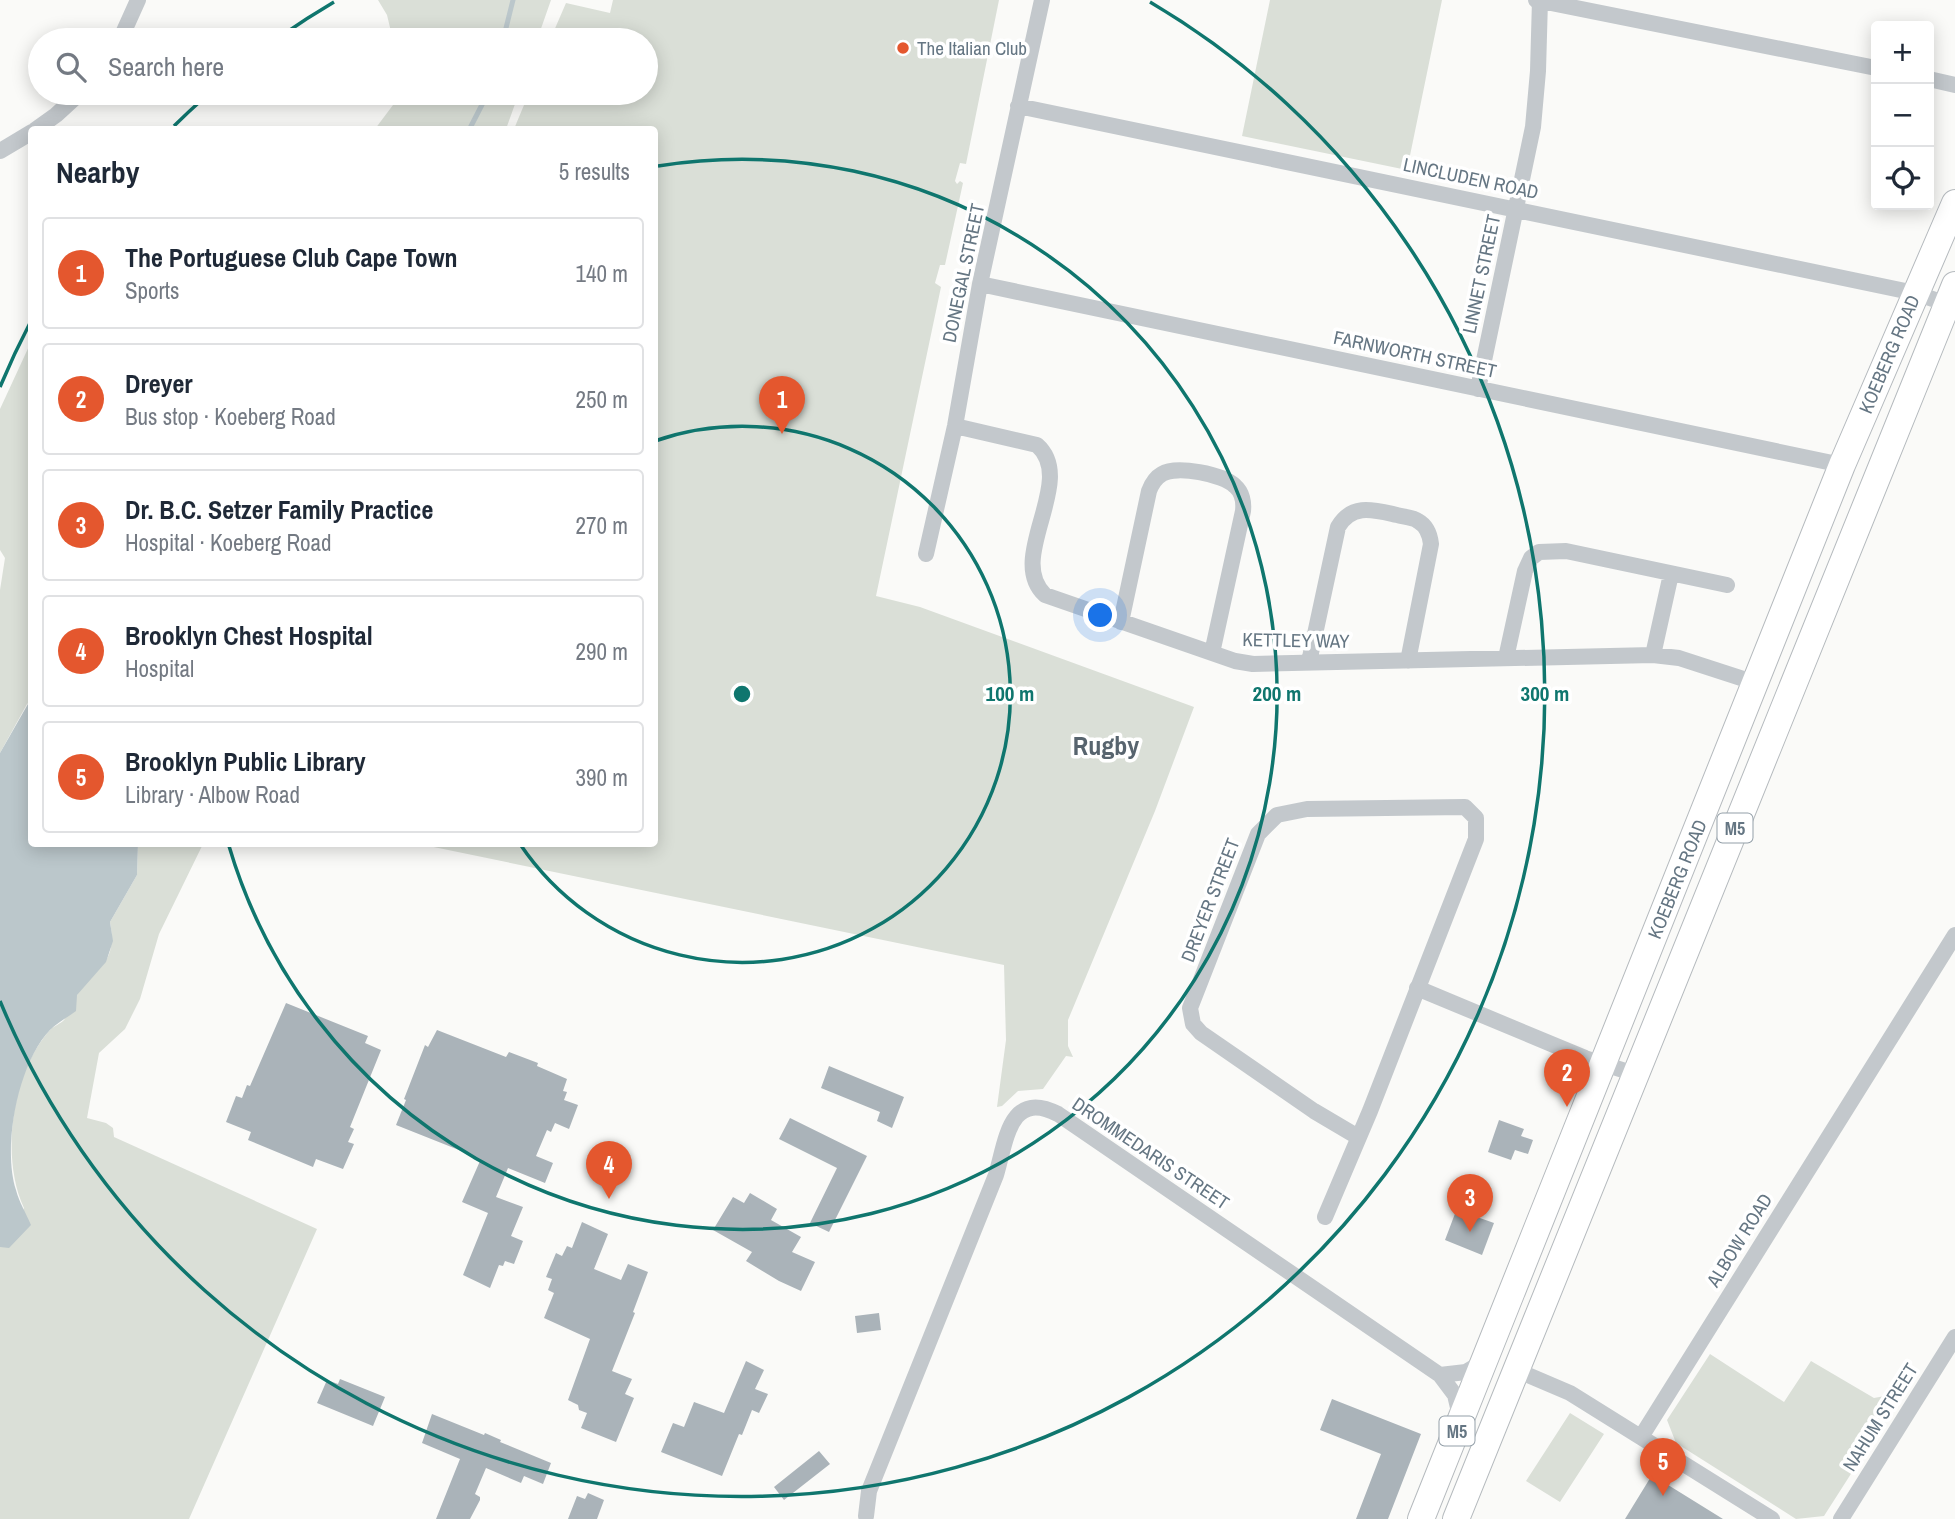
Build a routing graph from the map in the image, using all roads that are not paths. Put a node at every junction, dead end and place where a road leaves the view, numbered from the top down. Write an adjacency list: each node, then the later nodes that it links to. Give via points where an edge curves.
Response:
1 (138, 0): 4 (street)
2 (1042, 0): 9 (street, DONEGAL STREET)
3 (1539, 0): 5 (street); 14 (street, LINNET STREET, via 1533,127)
4 (125, 28)
5 (1871, 67)
6 (1934, 80): 7 (street)
7 (1955, 85)
8 (67, 105): 10 (street)
9 (1018, 106): 14 (street, LINCLUDEN ROAD); 15 (street, DONEGAL STREET)
10 (40, 126)
11 (28, 134): 12 (street)
12 (0, 151)
13 (1955, 203): 16 (main road, KOEBERG ROAD / M5)
14 (1516, 209): 16 (street, LINCLUDEN ROAD); 18 (street, LINNET STREET)
15 (980, 284): 18 (street, FARNWORTH STREET); 19 (street, DONEGAL STREET)
16 (1915, 293): 17 (street, LINCLUDEN ROAD); 20 (main road, KOEBERG ROAD / M5)
17 (1952, 299): 34 (main road, KOEBERG ROAD / M5)
18 (1478, 389): 20 (street, FARNWORTH STREET)
19 (955, 426): 21 (street, DONEGAL STREET); 24 (street, KETTLEY WAY, via 1043,450 1050,477 1032,564 1035,580 1045,595)
20 (1842, 465): 30 (main road, KOEBERG ROAD / M5)
21 (926, 554)
22 (1671, 574): 23 (street); 26 (street); 27 (street, via 1566,551 1539,552 1525,571)
23 (1727, 584)
24 (1121, 622): 25 (street, KETTLEY WAY); 25 (street, via 1154,480 1180,469 1221,478 1238,488 1244,504)
25 (1212, 653): 29 (street, KETTLEY WAY, via 1253,664)
26 (1653, 655): 27 (street, KETTLEY WAY); 30 (street, KETTLEY WAY, via 1679,658)
27 (1506, 657): 28 (street, KETTLEY WAY)
28 (1408, 661): 29 (street, KETTLEY WAY); 29 (street, via 1430,536 1418,520 1371,509 1351,513 1338,527)
29 (1309, 662)
30 (1756, 683): 33 (main road, KOEBERG ROAD / M5)
31 (1955, 935): 42 (street, ALBOW ROAD)
32 (1417, 988): 33 (street); 35 (street, DREYER STREET); 35 (street, DREYER STREET, via 1476,839 1478,824 1473,813 1458,807 1307,809 1277,815 1258,834 1191,1008 1193,1024)
33 (1604, 1063): 34 (street); 38 (main road, KOEBERG ROAD / M5)
34 (1635, 1074): 39 (main road, KOEBERG ROAD / M5)
35 (1358, 1138): 36 (street, DREYER STREET)
36 (1325, 1217)
37 (1955, 1337): 47 (street, NAHUM STREET)
38 (1485, 1361): 40 (street, via 1466,1373); 41 (main road, KOEBERG ROAD / M5)
39 (1516, 1370): 42 (street, via 1570,1393); 45 (main road, KOEBERG ROAD / M5)
40 (1440, 1375): 41 (street, DROMMEDARIS STREET, via 1455,1395); 43 (street, DROMMEDARIS STREET, via 1058,1114 1033,1107 1016,1116 1008,1129 996,1175 869,1491)
41 (1461, 1420): 44 (main road, KOEBERG ROAD / M5)
42 (1641, 1437): 46 (street)
43 (864, 1518)
44 (1421, 1519)
45 (1456, 1519)
46 (1772, 1519)
47 (1841, 1519)

